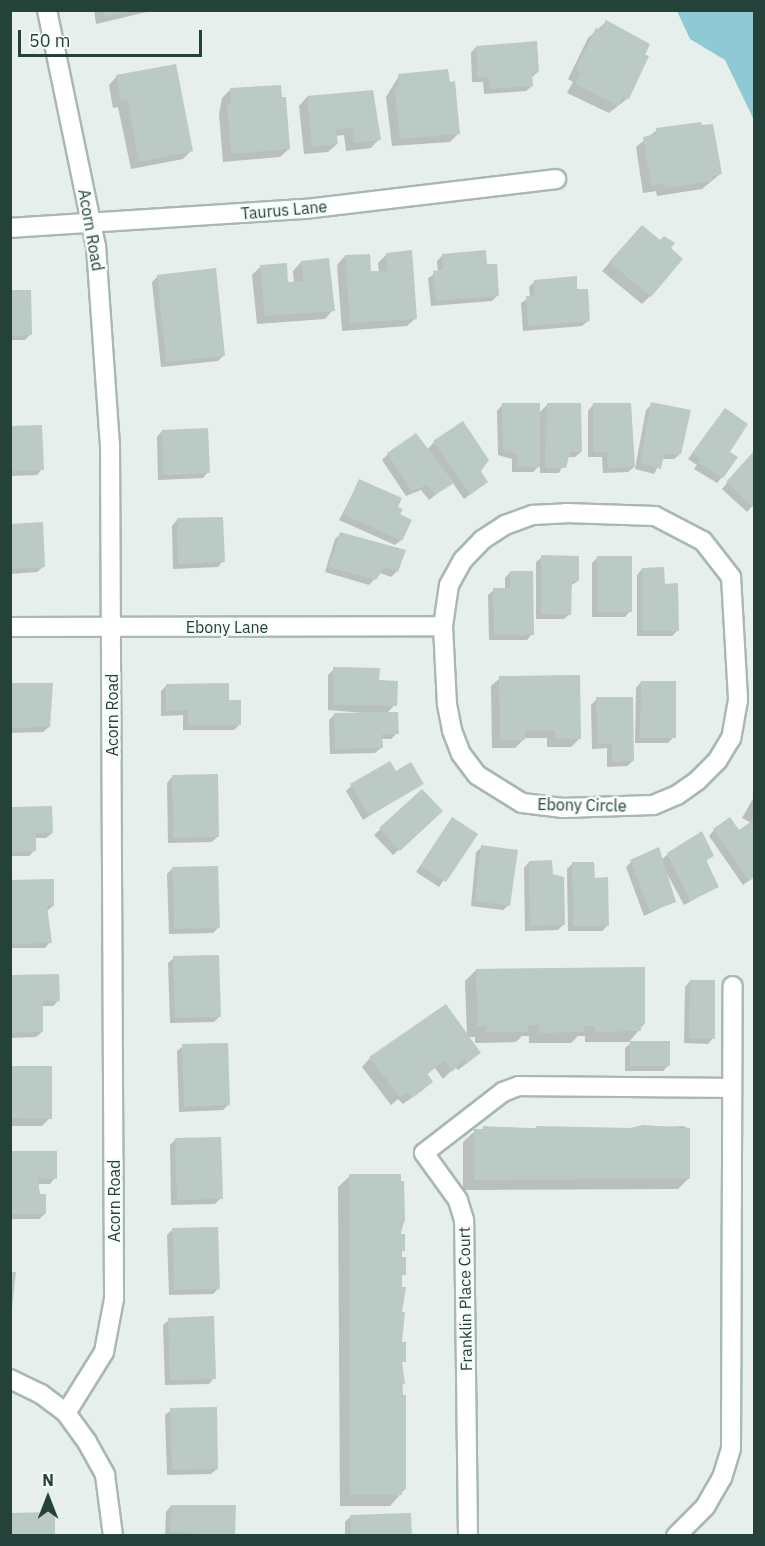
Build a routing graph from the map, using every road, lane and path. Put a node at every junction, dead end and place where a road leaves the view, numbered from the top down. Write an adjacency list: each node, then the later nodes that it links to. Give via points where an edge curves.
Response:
1 (47, 10): 3 (street, Acorn Road)
2 (556, 179): 3 (street, Taurus Lane, via 305,209)
3 (91, 223): 4 (street, Taurus Lane); 7 (street, Acorn Road, via 108,393)
4 (10, 228)
5 (443, 626): 5 (street, Ebony Circle, via 447,705 462,754 477,775 522,802 563,808 653,805 698,781 731,738 738,690 730,577 703,542 655,516 566,513 533,515 505,525 482,540 463,560 449,585); 7 (street, Ebony Lane)
6 (10, 627): 7 (street, Ebony Lane)
7 (112, 627): 11 (street, Acorn Road, via 114,1299 104,1352)
8 (733, 986): 9 (street)
9 (732, 1088): 13 (street, Franklin Place Court, via 519,1086 503,1092 424,1153 458,1200 464,1220); 14 (street, via 731,1449 722,1478 705,1507)
10 (10, 1379): 11 (street, via 41,1394)
11 (66, 1413): 12 (street, via 105,1474)
12 (113, 1536)
13 (468, 1536)
14 (676, 1536)

